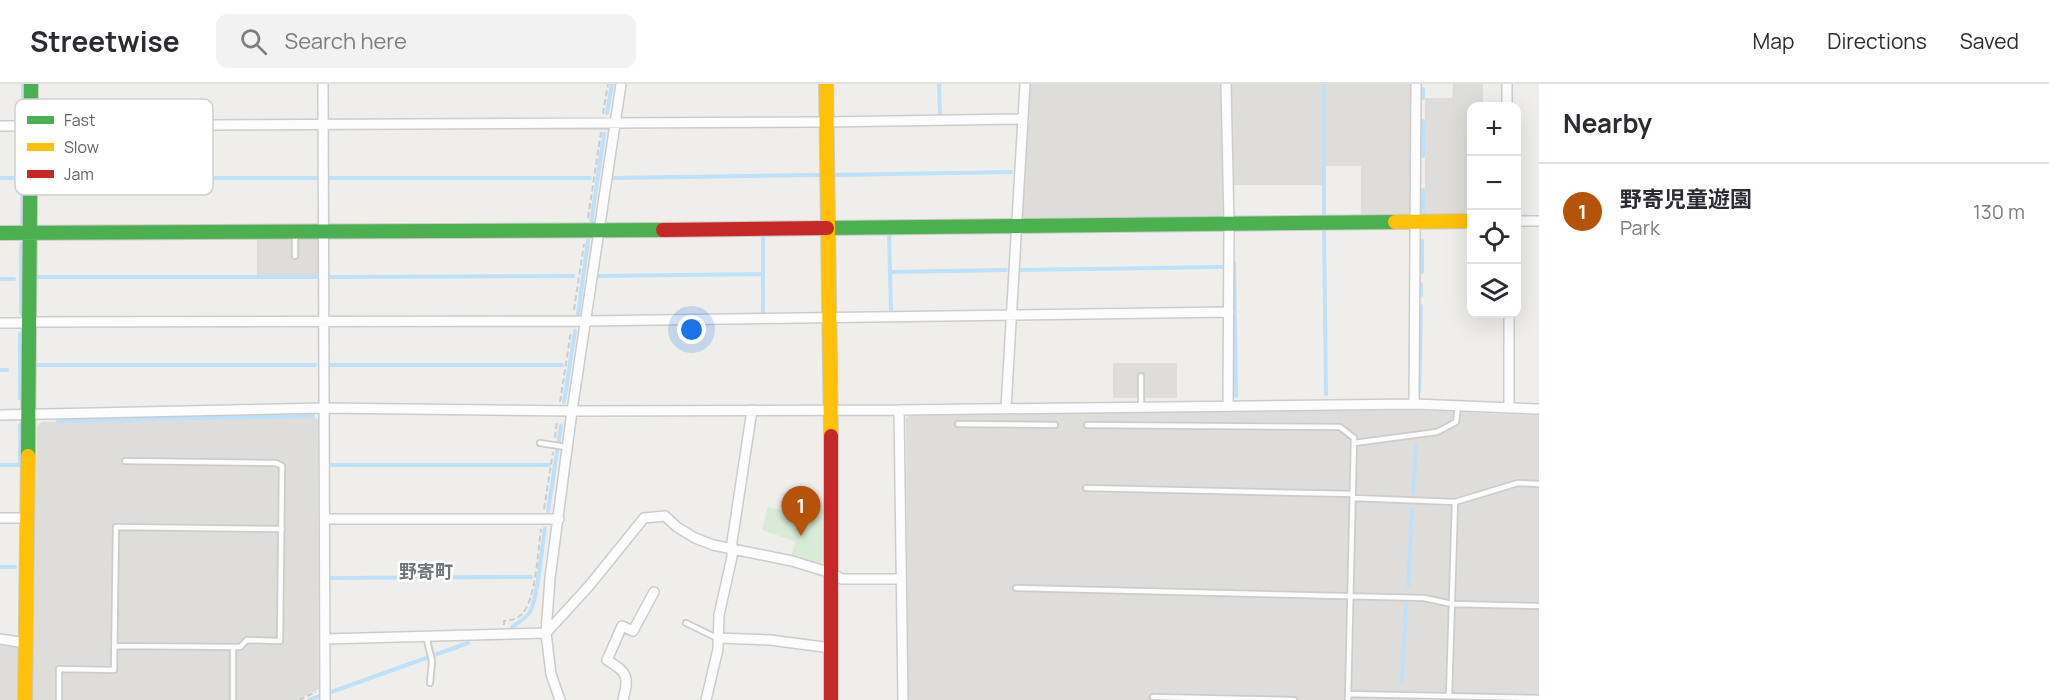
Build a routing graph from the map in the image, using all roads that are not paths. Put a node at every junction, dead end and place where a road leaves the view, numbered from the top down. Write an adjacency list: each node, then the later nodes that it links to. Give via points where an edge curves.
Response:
1 (31, 84): 9 (street)
2 (323, 84): 14 (street)
3 (621, 84): 13 (street)
4 (826, 84): 12 (street)
5 (1025, 84): 11 (street)
6 (1226, 84): 21 (street)
7 (1416, 84): 20 (street)
8 (1507, 84): 10 (street)
9 (31, 99)
10 (1507, 102)
11 (1023, 119): 12 (street); 22 (street)
12 (826, 122): 13 (street); 23 (street)
13 (615, 123): 14 (street); 25 (street)
14 (323, 124): 15 (street); 24 (street)
15 (213, 125)
16 (30, 195): 28 (street)
17 (1467, 221): 20 (street)
18 (1521, 221): 19 (street)
19 (1539, 221)
20 (1416, 222): 21 (street); 39 (street)
21 (1229, 224): 22 (street); 30 (street)
22 (1017, 226): 23 (street); 31 (street)
23 (828, 228): 25 (street); 32 (street)
24 (324, 231): 25 (street); 26 (street); 34 (street)
25 (592, 231): 35 (street)
26 (295, 232): 28 (street); 29 (lane)
27 (0, 233): 28 (street)
28 (30, 233): 36 (street)
29 (295, 256)
30 (1229, 312): 31 (street); 41 (street)
31 (1012, 315): 32 (street); 44 (street)
32 (829, 317): 35 (street); 46 (street)
33 (1509, 318): 45 (street)
34 (324, 321): 35 (street); 36 (street); 43 (street)
35 (586, 321): 50 (street)
36 (30, 322): 37 (street); 52 (street)
37 (0, 323)
38 (1141, 376): 40 (lane)
39 (1414, 404): 41 (street); 42 (street)
40 (1141, 406): 41 (street); 44 (street)
41 (1228, 406)
42 (1458, 406): 45 (street); 57 (lane, via 1456,422 1437,432)
43 (324, 408): 50 (street); 52 (street); 66 (street)
44 (1006, 408): 49 (street)
45 (1509, 408): 47 (street)
46 (831, 409): 48 (street); 49 (street); 70 (street)
47 (1539, 409)
48 (752, 410): 50 (street); 69 (street)
49 (899, 410): 71 (street)
50 (572, 411): 58 (street)
51 (0, 415): 52 (street)
52 (29, 415): 65 (street)
53 (958, 424): 54 (lane)
54 (1055, 425)
55 (1087, 425): 57 (lane, via 1340,427 1354,438)
56 (540, 442): 58 (lane)
57 (1354, 443): 62 (lane)
58 (564, 447): 67 (street)
59 (125, 461): 68 (lane, via 276,463 282,466)
60 (1539, 484): 63 (lane, via 1518,483)
61 (1086, 488): 62 (lane)
62 (1353, 496): 63 (lane); 74 (lane)
63 (1455, 502): 75 (lane)
64 (0, 518): 65 (street)
65 (28, 518): 83 (street)
66 (325, 519): 67 (street); 81 (street)
67 (559, 519): 78 (street)
68 (282, 529): 84 (lane, via 116,527); 85 (lane, via 280,641 247,640 240,647)
69 (732, 549): 70 (street); 78 (street, via 695,538 665,516 644,518); 82 (street)
70 (831, 573): 71 (street, via 842,579); 86 (street)
71 (901, 579): 100 (street)
72 (1016, 588): 74 (lane)
73 (654, 592): 97 (street, via 633,631 622,626 607,660 627,676)
74 (1350, 596): 75 (lane, via 1424,598); 89 (lane)
75 (1452, 604): 76 (lane); 90 (lane)
76 (1539, 606)
77 (686, 623): 82 (lane)
78 (546, 633): 79 (street); 96 (street, via 551,674)
79 (426, 636): 81 (street); 87 (lane, via 432,661)
80 (0, 639): 83 (street)
81 (325, 639): 88 (street)
82 (718, 639): 86 (street, via 770,640); 98 (street)
83 (26, 643): 93 (street)
84 (115, 646): 85 (lane); 94 (lane, via 114,670 59,669)
85 (233, 647): 95 (lane)
86 (831, 648): 99 (street)
87 (430, 683)
88 (325, 694)
89 (1348, 694): 90 (lane); 102 (lane)
90 (1449, 696): 92 (lane)
91 (1153, 697): 101 (lane)
92 (1539, 698)
93 (25, 700)
94 (59, 700)
95 (233, 700)
96 (560, 700)
97 (623, 700)
98 (706, 700)
99 (831, 700)
100 (903, 700)
101 (1294, 700)
102 (1348, 700)

